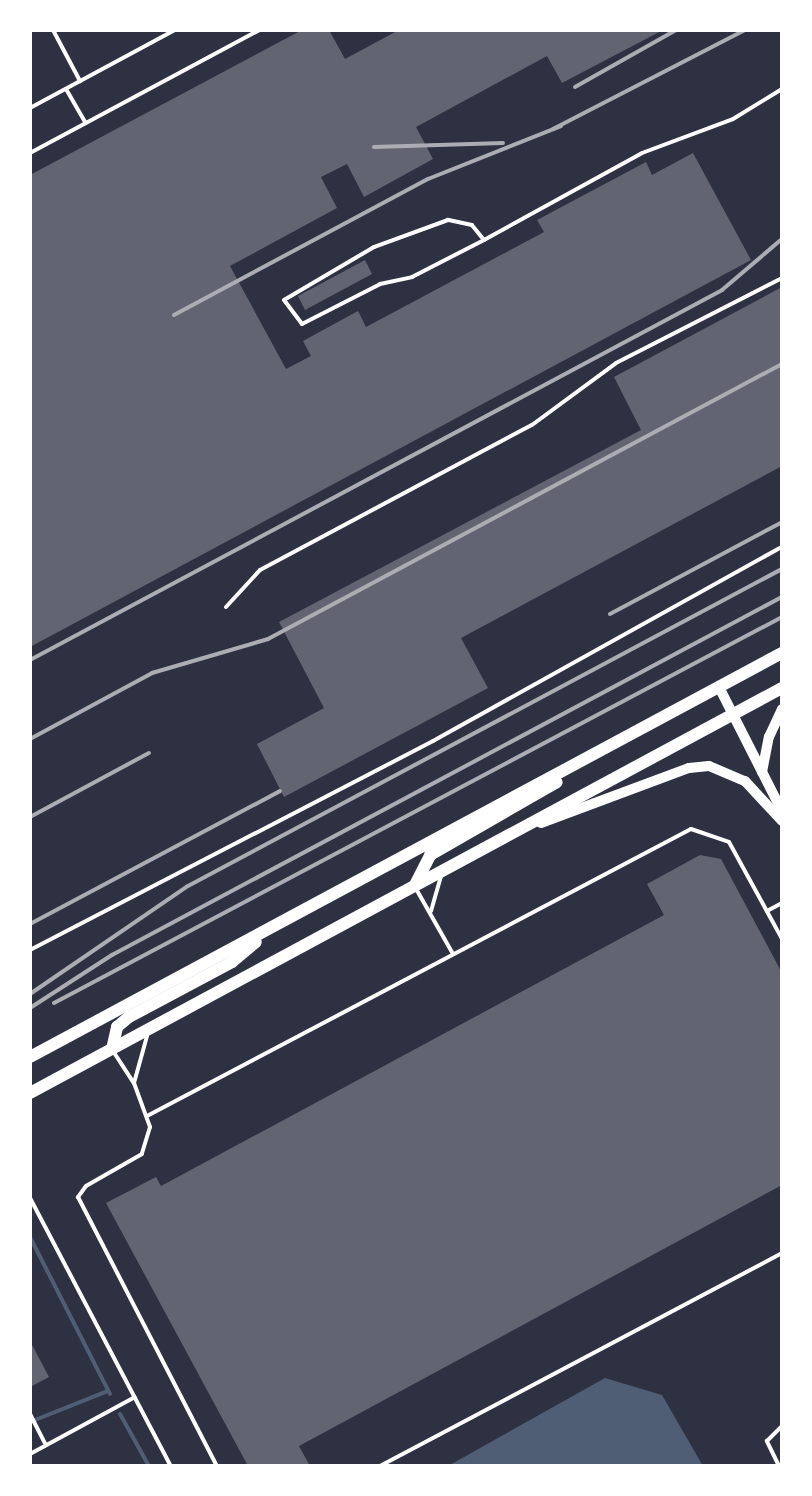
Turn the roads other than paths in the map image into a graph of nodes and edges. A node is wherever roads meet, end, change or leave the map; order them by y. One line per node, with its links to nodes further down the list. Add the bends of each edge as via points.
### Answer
1 (53, 30): 4 (lane)
2 (175, 30): 4 (lane)
3 (259, 30): 8 (lane)
4 (80, 81): 5 (lane)
5 (66, 89): 7 (lane); 8 (lane)
6 (782, 89): 10 (lane, via 733,119 642,153)
7 (30, 108)
8 (86, 123): 9 (lane)
9 (30, 153)
10 (484, 240): 10 (lane, via 302,324 284,300 374,247 448,220 472,225)
11 (782, 278): 13 (lane, via 616,363 532,425 260,570)
12 (782, 547): 31 (lane, via 433,741)
13 (226, 607)
14 (782, 653): 15 (main road)
15 (719, 687): 18 (street); 19 (main road)
16 (782, 688): 18 (main road)
17 (782, 709): 20 (street)
18 (733, 714): 20 (street); 23 (main road)
19 (590, 757): 25 (main road, via 533,800 430,855); 29 (main road)
20 (762, 772): 21 (street)
21 (780, 804)
22 (782, 821): 23 (street, via 745,781 709,766 689,768)
23 (509, 835): 24 (main road)
24 (442, 870): 25 (main road); 27 (lane)
25 (415, 885): 27 (lane); 33 (main road)
26 (782, 903): 28 (lane)
27 (431, 911): 32 (lane)
28 (767, 911): 30 (lane); 32 (lane, via 729,842 691,829)
29 (281, 923): 34 (main road, via 232,962 129,1017 117,1027); 35 (main road)
30 (782, 939)
31 (30, 950)
32 (453, 954): 38 (lane)
33 (153, 1027): 34 (main road); 36 (lane, via 140,1046)
34 (112, 1049): 36 (lane); 37 (main road)
35 (30, 1057)
36 (134, 1083): 38 (lane)
37 (30, 1093)
38 (147, 1116): 47 (lane, via 150,1127 142,1154 86,1186 78,1197)
39 (30, 1198): 41 (lane)
40 (782, 1253): 48 (lane)
41 (135, 1397): 44 (lane); 46 (lane)
42 (30, 1415): 44 (lane)
43 (782, 1426): 49 (lane, via 767,1441)
44 (46, 1445): 45 (lane)
45 (30, 1454)
46 (171, 1466)
47 (217, 1466)
48 (380, 1466)
49 (779, 1466)

